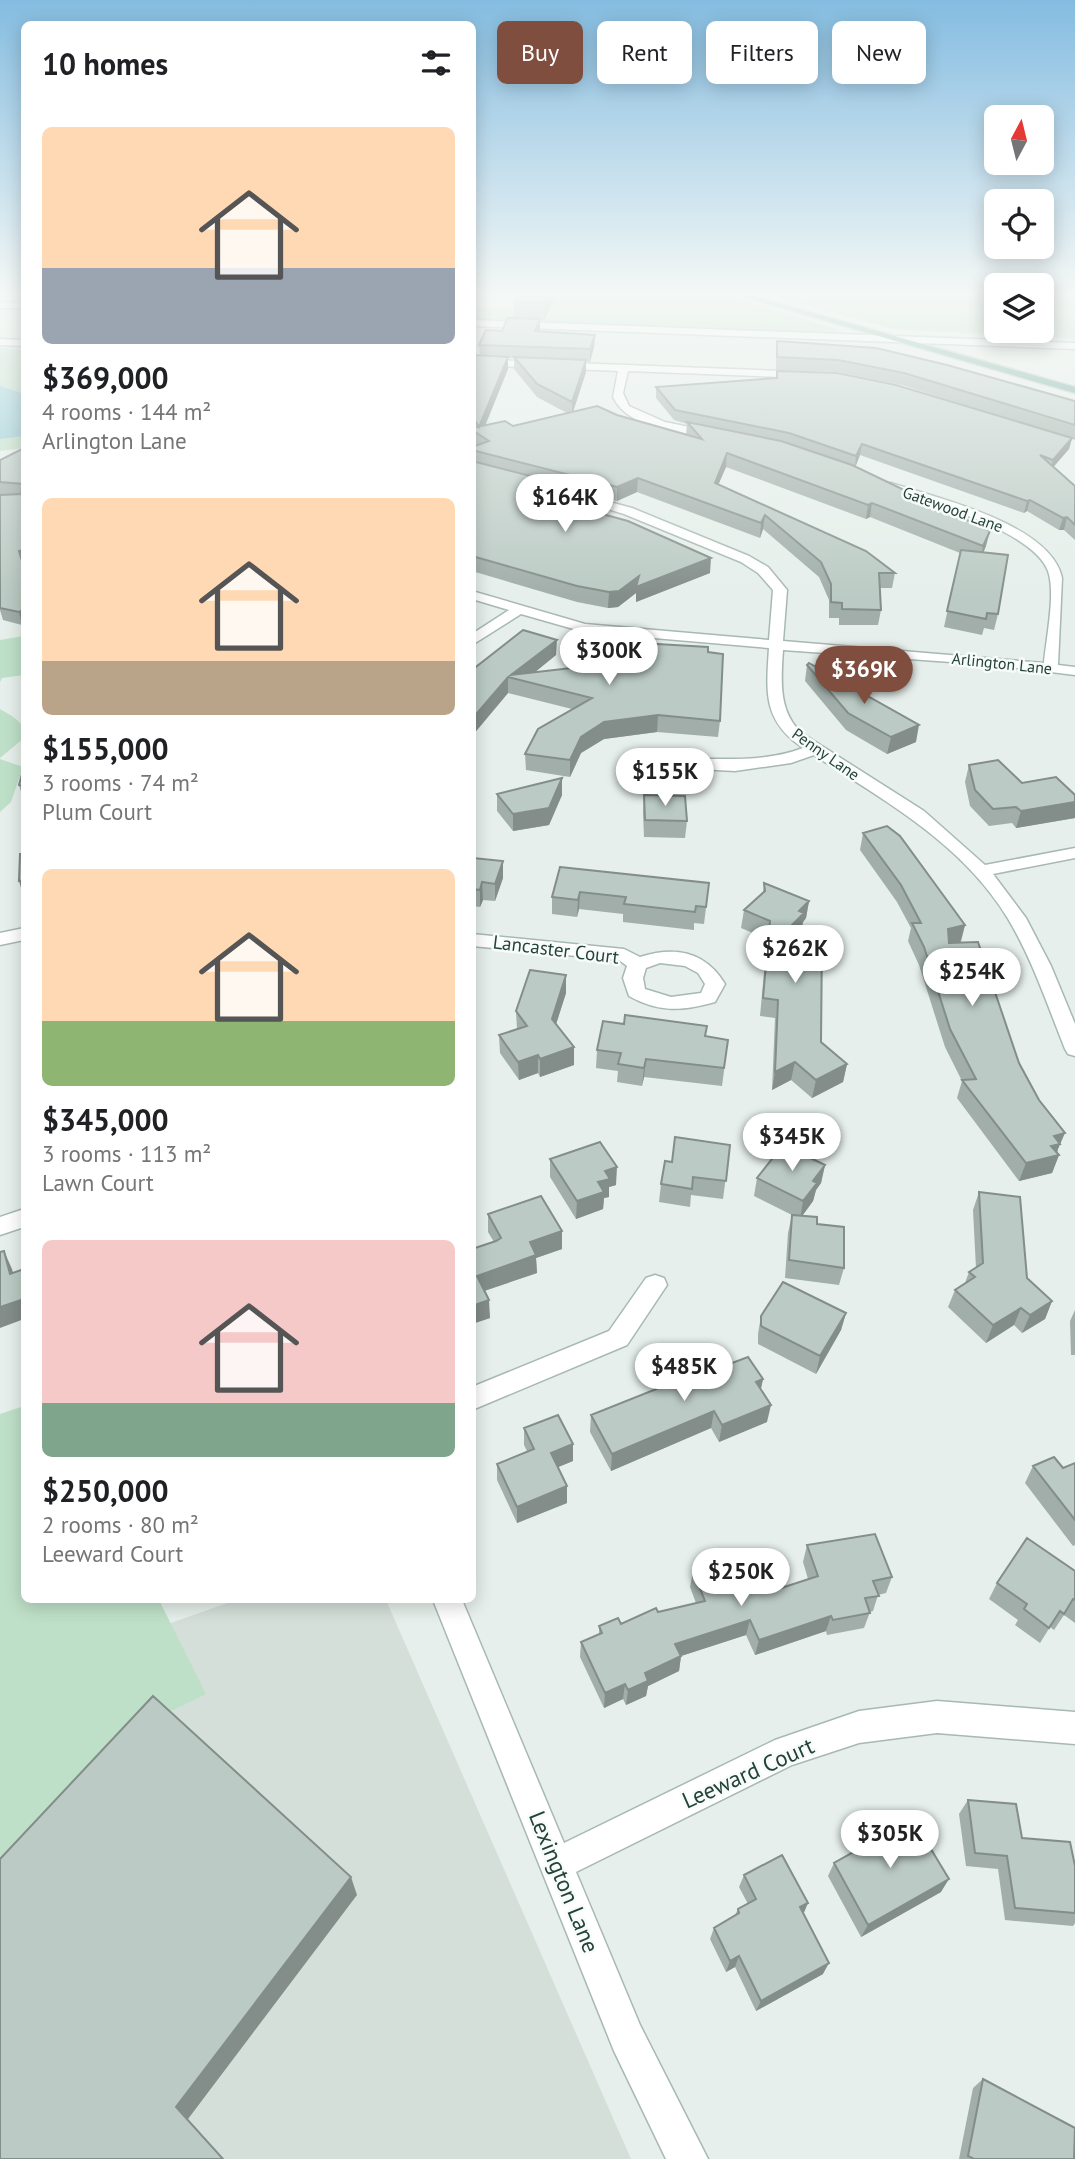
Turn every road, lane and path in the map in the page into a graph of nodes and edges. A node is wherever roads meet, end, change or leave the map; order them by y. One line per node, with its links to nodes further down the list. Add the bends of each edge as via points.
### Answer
1 (617, 397): 2 (street, via 636,415)
2 (728, 437)
3 (870, 480): 9 (street, Gatewood Lane, via 995,523 1047,557 1055,574)
4 (567, 494): 8 (street, Penny Lane, via 628,511 763,570 780,590)
5 (476, 596): 6 (street, Arlington Lane)
6 (519, 609): 7 (street); 8 (street, Arlington Lane, via 596,629)
7 (476, 638)
8 (778, 645): 9 (street, Arlington Lane); 11 (street, Penny Lane, via 776,708 782,722)
9 (1051, 668): 10 (street, Arlington Lane)
10 (1075, 671)
11 (816, 749): 12 (street, via 791,758 735,766 697,764); 14 (street, Penny Lane, via 918,816)
12 (638, 772)
13 (1075, 853): 14 (street)
14 (980, 871): 19 (street, Penny Lane, via 1017,918)
15 (21, 935): 16 (street)
16 (0, 939)
17 (476, 940): 18 (street, Lancaster Court, via 624,955)
18 (637, 964)
19 (1075, 1049)
20 (21, 1219): 21 (street)
21 (0, 1226)
22 (655, 1285): 23 (street, via 618,1339)
23 (476, 1397)
24 (449, 1603): 26 (street, Lexington Lane)
25 (1075, 1728): 26 (street, Leeward Court, via 937,1717 859,1727 786,1751)
26 (556, 1864): 27 (street, Lexington Lane, via 627,2038)
27 (689, 2159)

